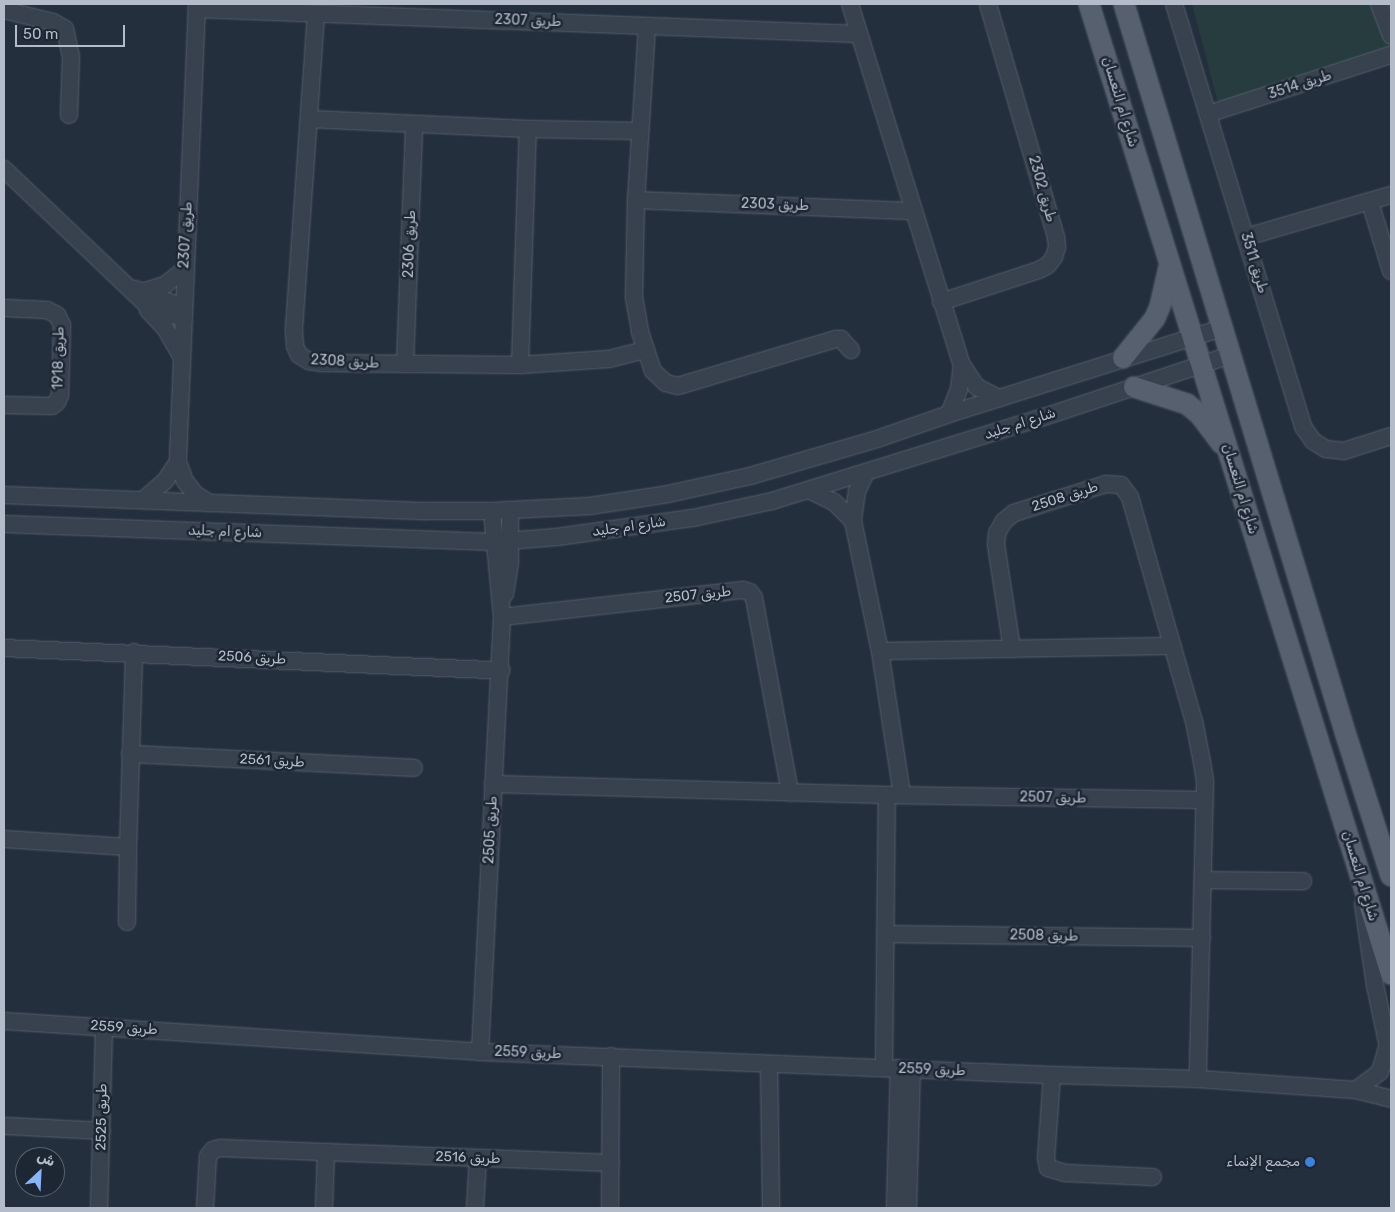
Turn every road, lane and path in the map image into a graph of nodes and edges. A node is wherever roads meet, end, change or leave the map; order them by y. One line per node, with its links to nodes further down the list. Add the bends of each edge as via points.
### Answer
1 (850, 4): 11 (street)
2 (988, 4): 30 (street, طريق 2302, via 1057,248 1048,265 1039,270)
3 (1090, 4): 26 (main road, شارع ام النعسان)
4 (1124, 4): 33 (main road)
5 (1174, 4): 14 (street, طريق 3511)
6 (1379, 4): 12 (street)
7 (197, 6): 9 (street, طريق 2307); 27 (street, طريق 2307)
8 (4, 10): 15 (street, via 52,22 65,29 71,57)
9 (316, 14): 10 (street, طريق 2307); 16 (street, طريق 2308)
10 (648, 26): 11 (street, طريق 2307); 19 (street)
11 (859, 34): 24 (street)
12 (1391, 36)
13 (1391, 55): 14 (street, طريق 3514)
14 (1208, 114): 25 (street, طريق 3511)
15 (70, 115)
16 (309, 119): 17 (street); 40 (street, طريق 2308, via 294,331 296,351 304,359 322,363)
17 (414, 125): 18 (street); 40 (street, طريق 2306)
18 (528, 129): 19 (street); 42 (street)
19 (640, 131): 22 (street)
20 (4, 169): 29 (street)
21 (1391, 195): 23 (street)
22 (636, 200): 24 (street, طريق 2303); 35 (street, via 634,297)
23 (1370, 202): 25 (street); 28 (street)
24 (914, 210): 30 (street)
25 (1246, 237): 48 (street, طريق 3511, via 1304,428 1313,441 1326,449 1344,450)
26 (1170, 263): 34 (main road, شارع ام النعسان); 39 (main road, via 1155,318)
27 (185, 269): 29 (street, via 165,285); 32 (street, طريق 2307)
28 (1391, 271)
29 (137, 292): 32 (street, via 159,312); 38 (street, via 165,328)
30 (941, 302): 43 (street)
31 (4, 308): 46 (street, طريق 1918, via 47,310 56,315 62,325 57,402 52,406)
32 (183, 312): 38 (street, طريق 2307)
33 (1222, 328): 34 (street, شارع ام جليد); 37 (main road)
34 (1192, 338): 39 (street, شارع ام جليد); 41 (main road, شارع ام النعسان)
35 (645, 350): 36 (street, via 657,376 678,386 836,339 841,339); 42 (street, طريق 2308, via 609,359)
36 (851, 350)
37 (1230, 355): 41 (street, شارع ام جليد); 77 (main road)
38 (181, 356): 50 (street, طريق 2307)
39 (1123, 358): 45 (street, شارع ام جليد)
40 (405, 364): 42 (street, طريق 2308)
41 (1202, 364): 44 (street, شارع ام جليد); 49 (main road, شارع ام النعسان)
42 (520, 366)
43 (962, 366): 45 (street, via 977,386); 47 (street, via 959,389)
44 (1134, 387): 49 (main road, via 1187,404 1200,415); 51 (street, شارع ام جليد)
45 (999, 398): 47 (street, شارع ام جليد)
46 (4, 405)
47 (949, 414): 56 (street, شارع ام جليد, via 750,476 668,494 590,506)
48 (1391, 436)
49 (1228, 451): 80 (main road, شارع ام النعسان)
50 (178, 462): 54 (street, via 166,481); 55 (street, طريق 2307, via 185,481 195,494)
51 (866, 472): 52 (street, شارع ام جليد); 58 (street, via 857,491)
52 (809, 490): 58 (street, via 834,502); 61 (street, شارع ام جليد, via 693,518)
53 (4, 495): 54 (street, شارع ام جليد)
54 (143, 500): 55 (street, شارع ام جليد)
55 (209, 503): 57 (street, شارع ام جليد)
56 (510, 510): 57 (street, شارع ام جليد); 61 (street, طريق 2505)
57 (492, 511): 60 (street, طريق 2505)
58 (853, 522): 66 (street)
59 (4, 524): 60 (street, شارع ام جليد)
60 (494, 542): 61 (street, شارع ام جليد); 62 (street, طريق 2505)
61 (511, 542): 62 (street, طريق 2505)
62 (502, 613): 68 (street, طريق 2505); 72 (street, طريق 2507, via 743,590 750,592 754,598)
63 (1172, 646): 65 (street); 65 (street, طريق 2508, via 1130,497 1121,486 1111,483 1014,513 1000,527 996,546); 74 (street, طريق 2508, via 1194,721 1202,762)
64 (4, 648): 67 (street, طريق 2506)
65 (1012, 649): 66 (street)
66 (880, 651): 73 (street)
67 (134, 652): 68 (street, طريق 2506); 69 (street)
68 (501, 671): 71 (street, طريق 2505)
69 (130, 754): 70 (street, طريق 2561); 76 (street)
70 (414, 768)
71 (493, 784): 72 (street, طريق 2507); 88 (street, طريق 2505)
72 (790, 793): 73 (street, طريق 2507)
73 (895, 795): 74 (street, طريق 2507); 82 (street)
74 (1204, 800): 78 (street, طريق 2508)
75 (4, 839): 76 (street)
76 (128, 847): 81 (street)
77 (1391, 876)
78 (1203, 880): 79 (street); 83 (street, طريق 2508)
79 (1303, 881)
80 (1362, 882): 84 (main road, شارع ام النعسان); 87 (street, via 1370,959)
81 (127, 922)
82 (886, 934): 83 (street, طريق 2508); 93 (street)
83 (1202, 938): 96 (street, طريق 2508)
84 (1391, 974)
85 (4, 1021): 86 (street, طريق 2559)
86 (104, 1027): 88 (street, طريق 2559); 101 (street, طريق 2525)
87 (1387, 1044): 90 (street); 97 (street, via 1380,1072)
88 (480, 1052): 89 (street, طريق 2559)
89 (611, 1056): 91 (street, طريق 2559); 104 (street)
90 (1391, 1061)
91 (769, 1064): 92 (street, طريق 2559); 111 (street)
92 (859, 1066): 93 (street, طريق 2559); 99 (street, via 880,1074)
93 (898, 1068): 94 (street, طريق 2559); 99 (street)
94 (936, 1070): 95 (street, طريق 2559); 99 (street, via 924,1075)
95 (1052, 1075): 96 (street, طريق 2559); 105 (street, via 1048,1168 1066,1173)
96 (1198, 1079): 97 (street, طريق 2559)
97 (1356, 1090): 98 (street, طريق 2559)
98 (1391, 1099)
99 (904, 1100): 112 (street); 113 (street)
100 (4, 1126): 101 (street)
101 (102, 1131): 106 (street, طريق 2525)
102 (326, 1152): 103 (street, طريق 2516); 107 (street, طريق 2516, via 213,1150 207,1162); 108 (street)
103 (478, 1158): 104 (street, طريق 2516); 109 (street)
104 (611, 1163): 110 (street)
105 (1153, 1177)
106 (99, 1208)
107 (205, 1208)
108 (324, 1208)
109 (475, 1208)
110 (610, 1208)
111 (771, 1208)
112 (894, 1208)
113 (908, 1208)

